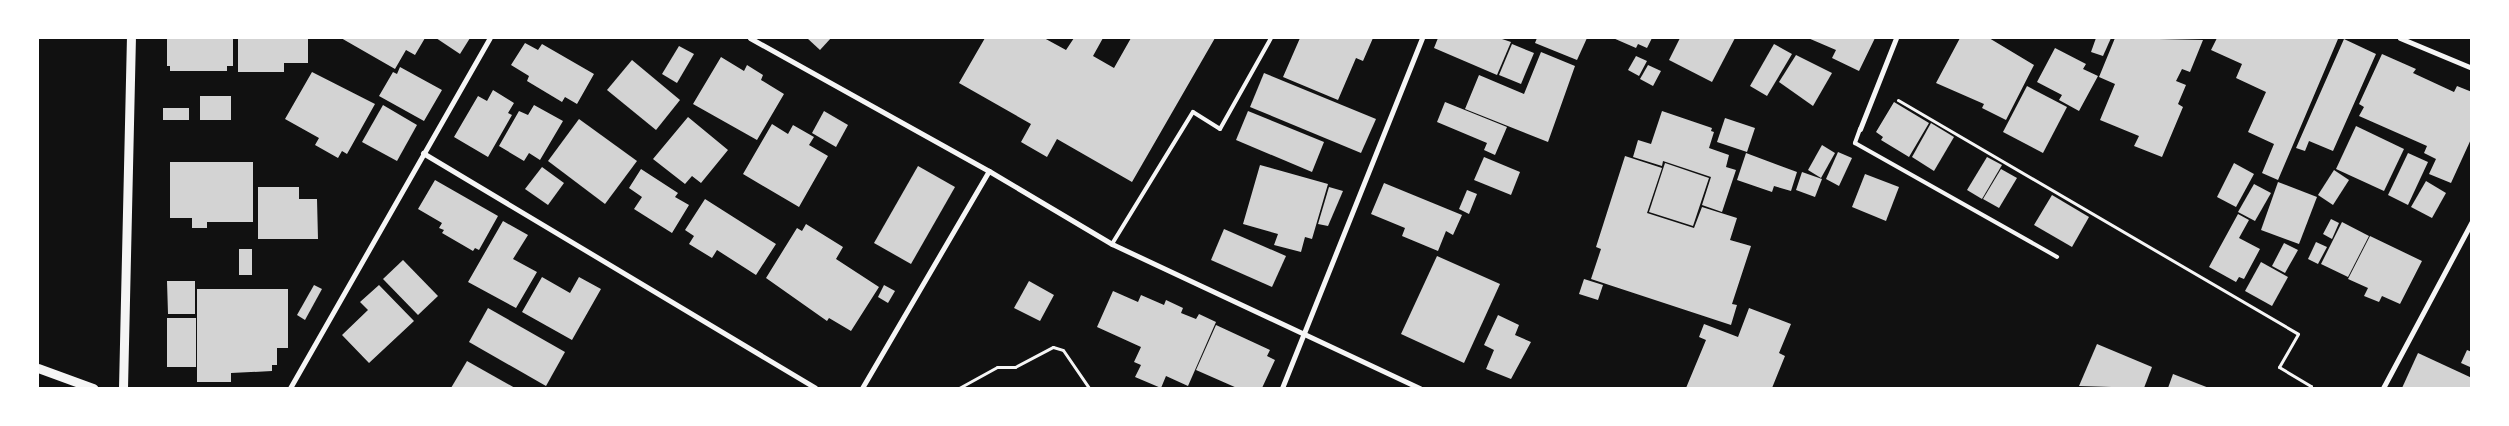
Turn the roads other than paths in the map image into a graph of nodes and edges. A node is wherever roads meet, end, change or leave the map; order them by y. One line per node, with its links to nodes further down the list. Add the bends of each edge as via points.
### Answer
1 (131, 38): 18 (street)
2 (490, 38): 10 (street)
3 (750, 38): 11 (street)
4 (1271, 38): 13 (lane, via 1220,129 1193,112)
5 (1422, 38): 15 (street)
6 (1896, 38): 9 (street)
7 (2400, 38): 8 (street)
8 (2472, 68)
9 (1860, 129): 14 (lane, via 1855,143)
10 (423, 153): 19 (street); 20 (street)
11 (989, 171): 13 (street); 21 (street)
12 (2472, 221): 24 (street)
13 (1112, 244): 15 (street)
14 (2057, 257)
15 (1304, 333): 22 (street); 23 (street)
16 (38, 368): 17 (street)
17 (93, 388)
18 (123, 388)
19 (290, 388)
20 (815, 388)
21 (862, 388)
22 (1282, 388)
23 (1420, 388)
24 (2383, 388)

